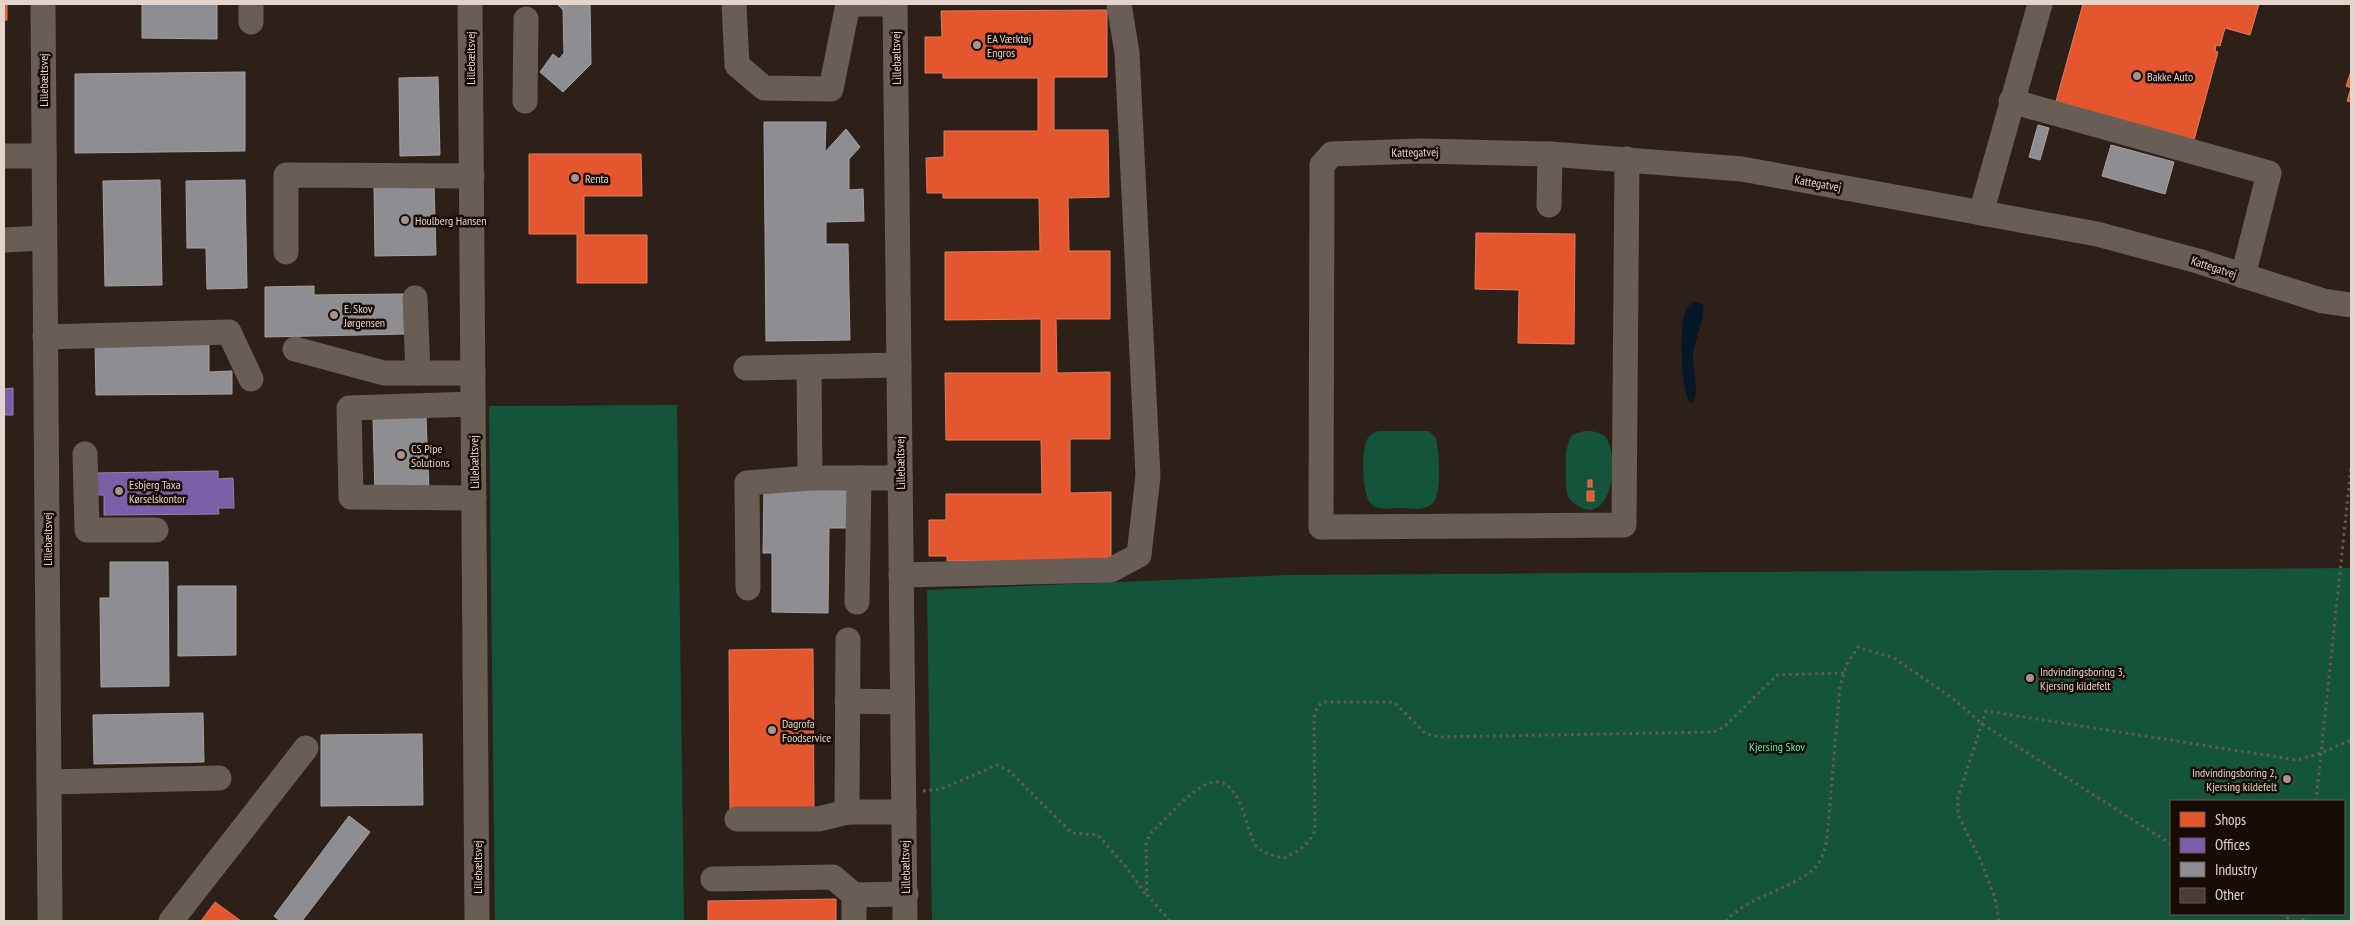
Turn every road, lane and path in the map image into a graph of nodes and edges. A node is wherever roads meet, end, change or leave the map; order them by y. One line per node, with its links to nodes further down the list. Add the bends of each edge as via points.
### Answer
1 (43, 4): 13 (street, Lillebæltsvej)
2 (470, 4): 15 (street, Lillebæltsvej)
3 (734, 4): 4 (street, via 737,65 764,88 831,89)
4 (848, 4): 5 (street)
5 (895, 4): 26 (street, Lillebæltsvej)
6 (1119, 4): 40 (street, via 1127,53 1148,476 1139,555 1111,570)
7 (2040, 4): 10 (street)
8 (526, 19): 9 (street)
9 (525, 101)
10 (2011, 101): 17 (street); 21 (street, via 2270,173)
11 (1550, 154): 14 (street, Kattegatvej); 14 (street, Kattegatvej, via 1421,151 1332,154 1322,165 1321,527 1624,525); 16 (street)
12 (4, 156): 13 (street)
13 (44, 156): 18 (street, Lillebæltsvej)
14 (1627, 159): 17 (street, Kattegatvej, via 1742,170)
15 (472, 176): 20 (street, via 286,175); 30 (street, Lillebæltsvej)
16 (1548, 205)
17 (1981, 213): 21 (street, Kattegatvej, via 2097,234)
18 (43, 238): 19 (street); 24 (street, Lillebæltsvej)
19 (4, 240)
20 (286, 252)
21 (2243, 276): 23 (street, Kattegatvej, via 2323,301)
22 (415, 298): 29 (street)
23 (2351, 305)
24 (45, 337): 31 (street, via 229,332); 52 (street, Lillebæltsvej)
25 (295, 349): 29 (street, via 384,373)
26 (899, 365): 27 (street); 37 (street, Lillebæltsvej)
27 (809, 367): 28 (street); 35 (street)
28 (746, 368)
29 (418, 373): 30 (street)
30 (473, 373): 32 (street, Lillebæltsvej)
31 (251, 379)
32 (473, 404): 38 (street, Lillebæltsvej); 38 (street, via 349,408 351,497)
33 (85, 454): 39 (street, via 87,530)
34 (2351, 467): 50 (path)
35 (810, 478): 36 (street); 41 (street, via 747,483)
36 (858, 478): 37 (street); 42 (street)
37 (900, 478): 40 (street, Lillebæltsvej)
38 (474, 498): 64 (street, Lillebæltsvej)
39 (156, 530)
40 (901, 575): 46 (street, Lillebæltsvej)
41 (748, 588)
42 (857, 602)
43 (848, 640): 45 (street)
44 (1844, 673): 47 (path, via 1858,647 1894,658 1955,700); 61 (path, via 1777,675 1725,726 1714,732 1440,737 1426,734 1392,702 1322,702 1314,717 1313,836 1295,853 1284,858 1266,854 1256,845 1235,794 1222,783 1212,782 1201,787 1151,834 1146,843); 68 (path, via 1823,855 1804,876 1758,897 1736,910)
45 (848, 701): 46 (street); 55 (street)
46 (902, 702): 54 (street, Lillebæltsvej)
47 (1982, 724): 50 (path, via 1986,711 2297,760); 57 (path); 69 (path, via 1958,797 1958,815 1980,859 1995,898)
48 (2351, 740): 50 (path)
49 (306, 748): 63 (street)
50 (2321, 753): 53 (path)
51 (219, 778): 52 (street)
52 (48, 782): 62 (street, Lillebæltsvej)
53 (2316, 800)
54 (904, 803): 55 (street); 59 (street, Lillebæltsvej); 61 (path, via 997,765 1008,770 1072,833 1098,836)
55 (847, 812): 56 (street, via 819,819)
56 (737, 820)
57 (2170, 843)
58 (713, 879): 60 (street, via 833,876)
59 (906, 894): 60 (street); 66 (street, Lillebæltsvej)
60 (854, 895): 65 (street)
61 (1147, 895): 67 (path)
62 (50, 921)
63 (171, 921)
64 (477, 921)
65 (854, 921)
66 (906, 921)
67 (1170, 921)
68 (1726, 921)
69 (1999, 921)

